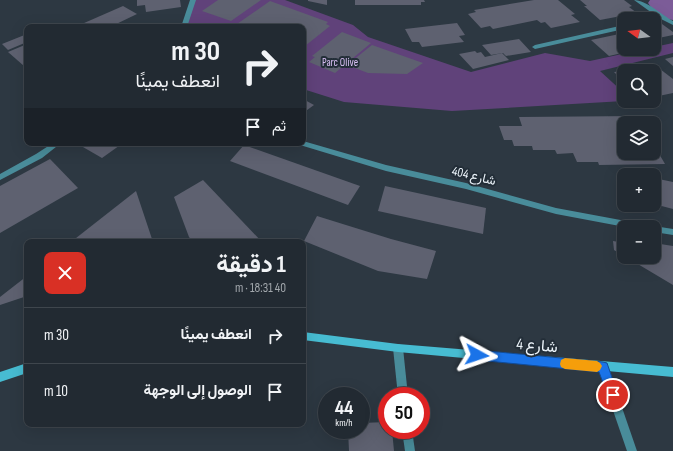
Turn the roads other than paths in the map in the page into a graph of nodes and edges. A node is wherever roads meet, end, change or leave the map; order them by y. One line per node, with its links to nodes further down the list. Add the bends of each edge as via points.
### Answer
1 (193, 0): 6 (street)
2 (637, 0): 3 (street)
3 (654, 12)
4 (661, 17): 5 (street)
5 (673, 23)
6 (185, 24)
7 (617, 29): 8 (street)
8 (535, 47)
9 (306, 144): 12 (street, شارع 404, via 386,168 466,186 556,211)
10 (54, 146): 11 (street)
11 (0, 177)
12 (617, 222)
13 (661, 230): 14 (street)
14 (673, 232)
15 (306, 336): 16 (main road, شارع 4)
16 (398, 348): 17 (main road, شارع 4); 21 (street)
17 (603, 367): 19 (main road, شارع 4); 24 (street)
18 (24, 369): 20 (main road)
19 (673, 372)
20 (0, 377)
21 (402, 387)
22 (408, 439): 23 (street)
23 (410, 451)
24 (632, 451)

